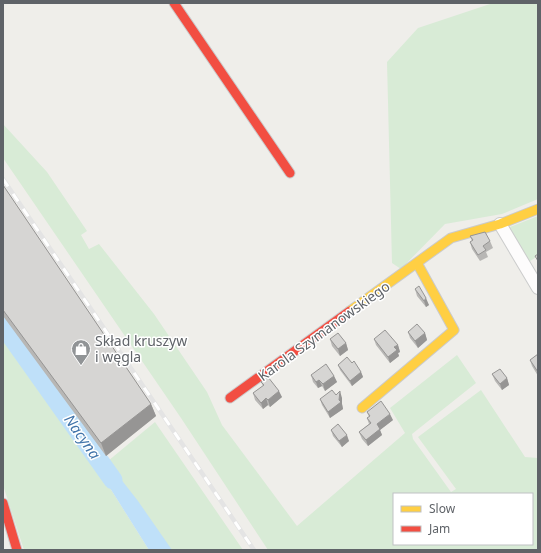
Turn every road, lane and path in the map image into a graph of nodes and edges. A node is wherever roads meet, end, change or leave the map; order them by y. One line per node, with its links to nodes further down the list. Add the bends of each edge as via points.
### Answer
1 (174, 3): 2 (street)
2 (290, 173)
3 (538, 209): 4 (street, Karola Szymanowskiego)
4 (500, 224): 5 (street, Karola Szymanowskiego, via 451,238); 6 (street)
5 (417, 264): 7 (street, Karola Szymanowskiego); 8 (street, via 454,330)
6 (538, 288)
7 (230, 398)
8 (362, 408)
9 (3, 503): 10 (street)
10 (17, 550)

